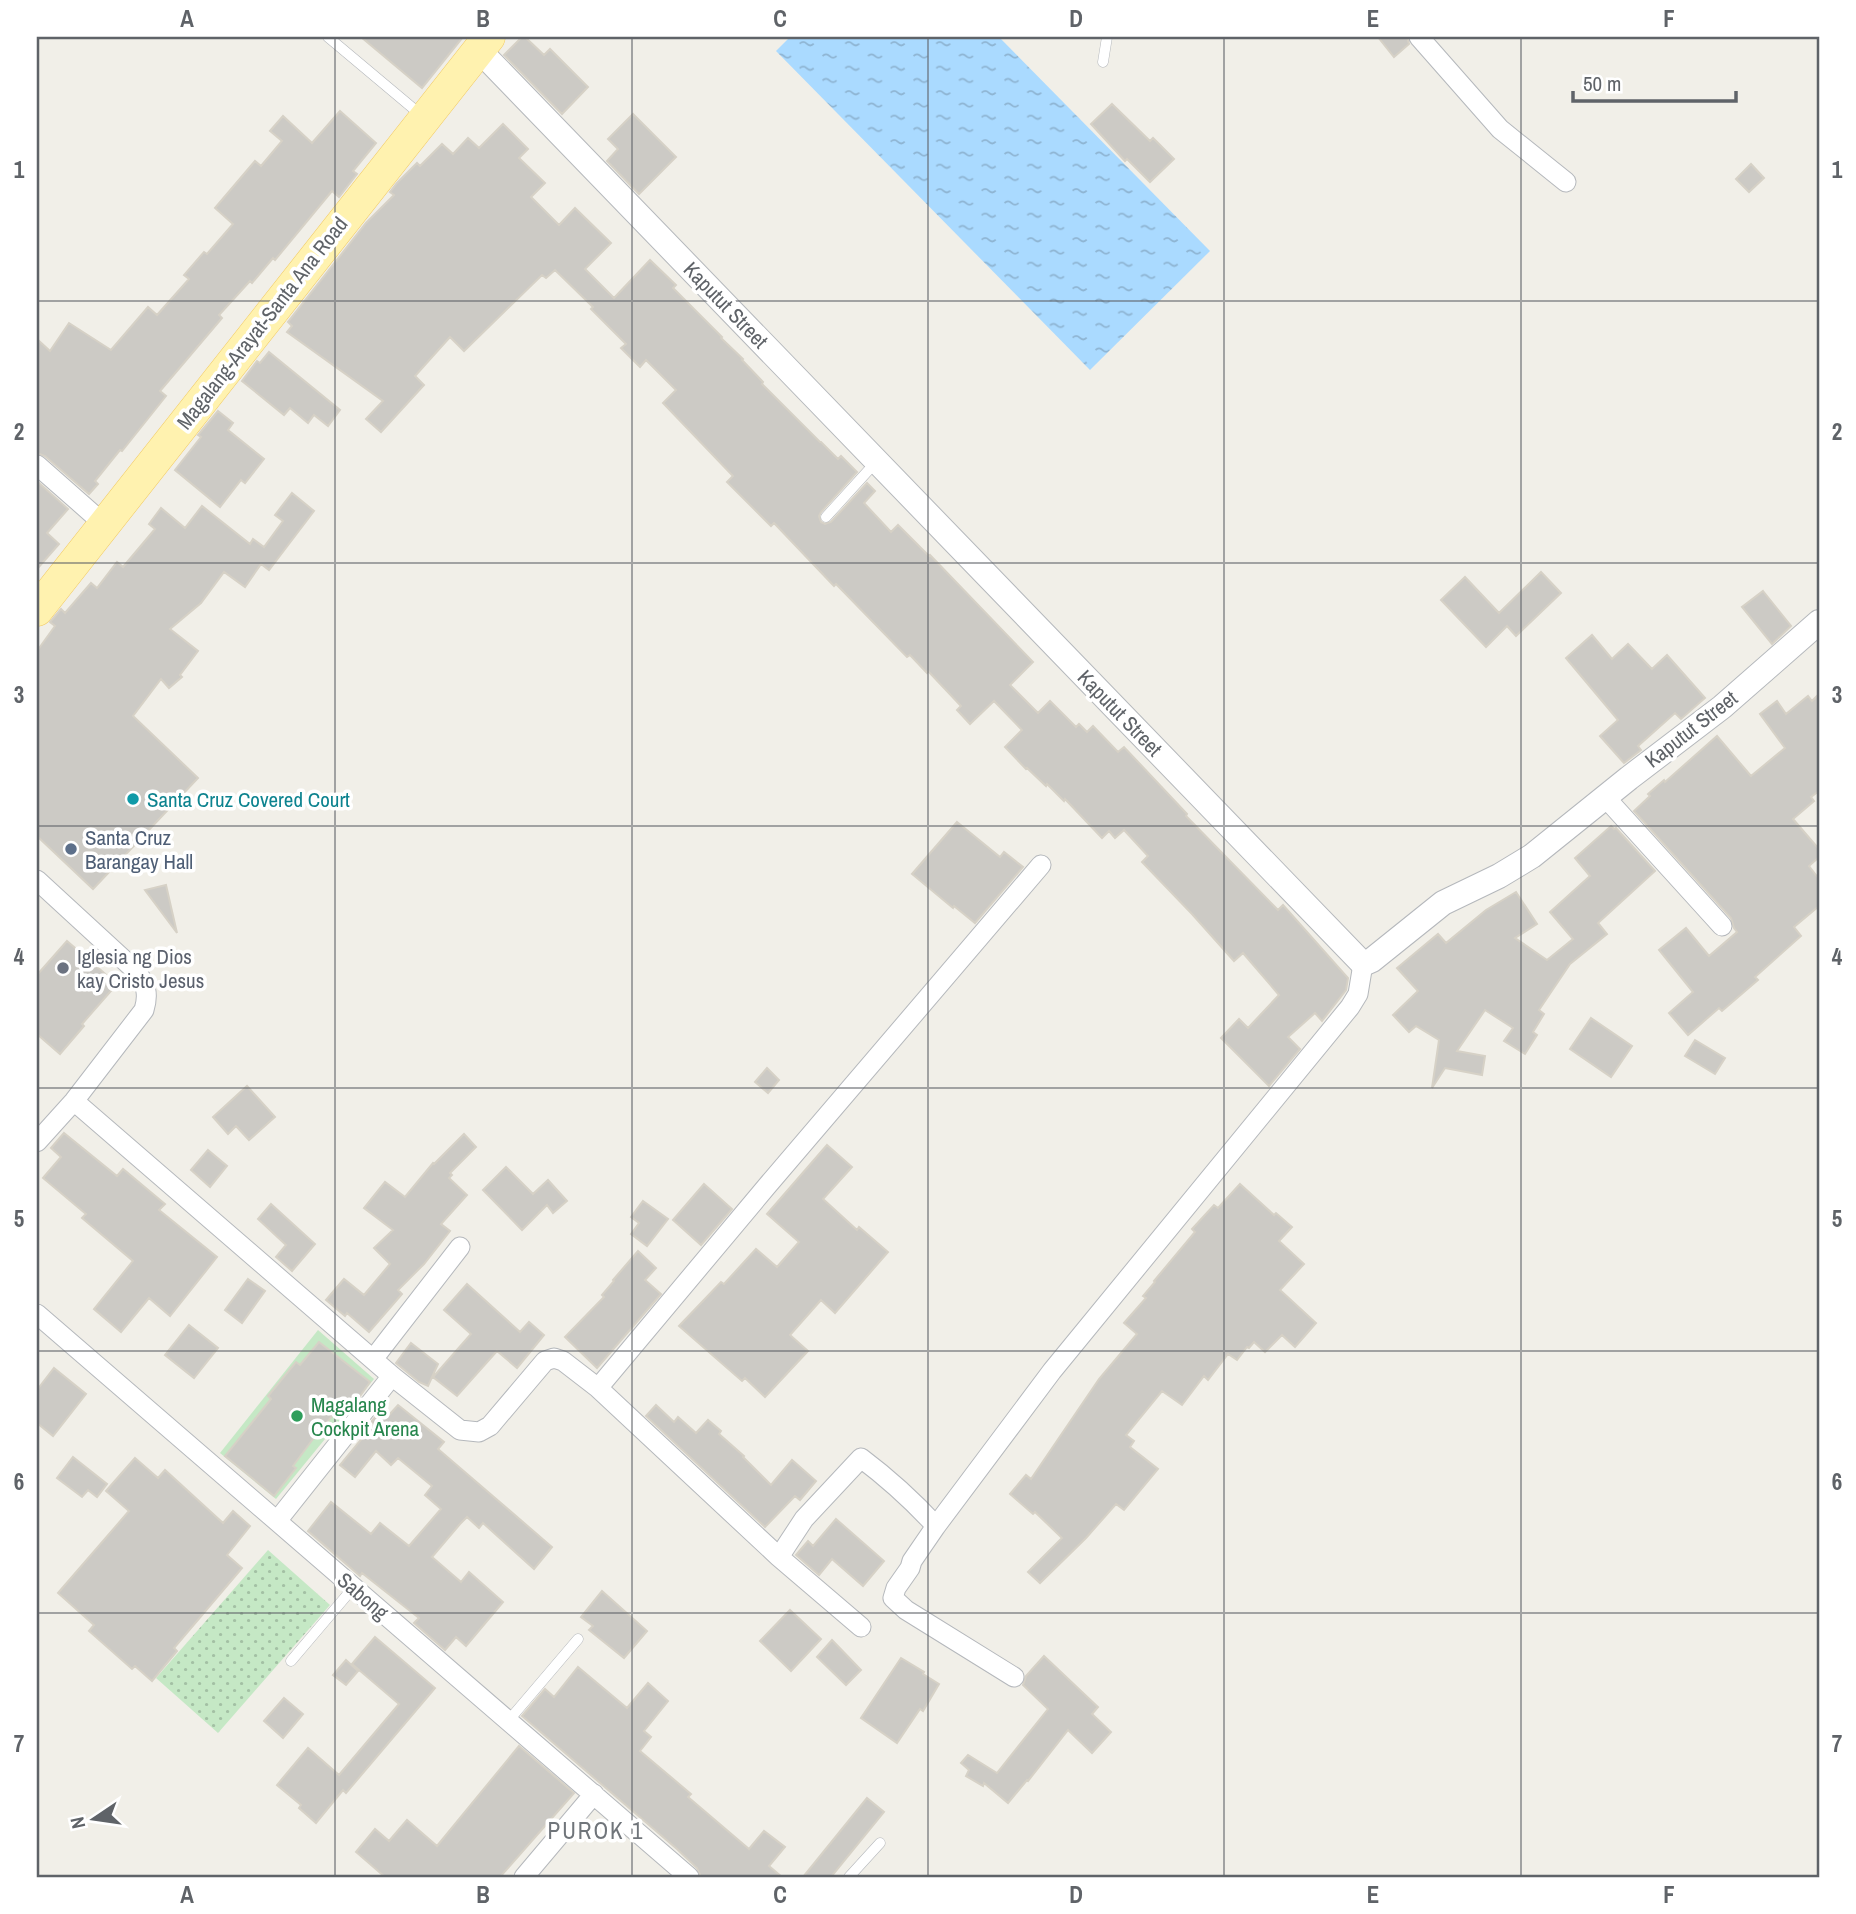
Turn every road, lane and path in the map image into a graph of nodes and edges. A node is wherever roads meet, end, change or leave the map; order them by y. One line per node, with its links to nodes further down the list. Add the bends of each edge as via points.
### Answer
1 (328, 37): 6 (lane)
2 (1107, 37): 5 (lane)
3 (1419, 37): 7 (street, via 1500,129)
4 (483, 43): 6 (main road, Magalang-Arayat-Santa Ana Road); 8 (street, Kaputut Street)
5 (1103, 62)
6 (424, 118): 11 (main road, Magalang-Arayat-Santa Ana Road)
7 (1566, 182)
8 (877, 462): 10 (lane); 18 (street, Kaputut Street)
9 (37, 465): 11 (street)
10 (826, 517)
11 (104, 524): 12 (main road, Magalang-Arayat-Santa Ana Road)
12 (37, 610)
13 (1818, 625): 14 (street, Kaputut Street)
14 (1605, 797): 17 (street); 18 (street, Kaputut Street, via 1532,856 1443,903)
15 (1041, 865): 25 (street)
16 (37, 880): 19 (street, via 145,984 144,1010)
17 (1722, 926)
18 (1363, 964): 27 (street, via 1358,994 1350,1007 1052,1371)
19 (74, 1101): 20 (street); 23 (street)
20 (37, 1142)
21 (460, 1247): 23 (street)
22 (37, 1314): 26 (street, Sabong)
23 (374, 1358): 24 (street)
24 (392, 1376): 25 (street, via 470,1433 490,1426 545,1361 563,1361); 26 (street)
25 (598, 1388): 28 (street)
26 (277, 1521): 29 (street, Sabong)
27 (936, 1526): 28 (street, via 861,1458 804,1519); 33 (street, via 893,1598)
28 (779, 1557): 30 (street)
29 (353, 1588): 32 (lane); 34 (street, Sabong)
30 (861, 1627)
31 (579, 1639): 34 (lane)
32 (291, 1661)
33 (1014, 1677)
34 (509, 1720): 35 (street, Sabong)
35 (594, 1794): 37 (street); 38 (street, Sabong)
36 (880, 1843): 39 (lane)
37 (524, 1877)
38 (689, 1877)
39 (849, 1877)

